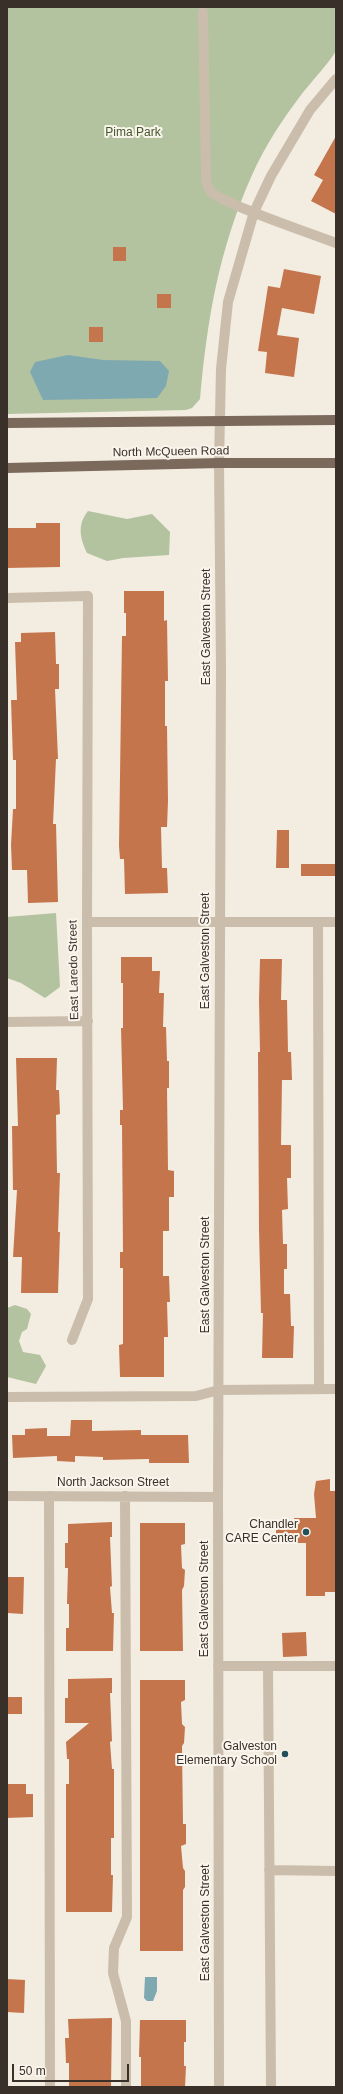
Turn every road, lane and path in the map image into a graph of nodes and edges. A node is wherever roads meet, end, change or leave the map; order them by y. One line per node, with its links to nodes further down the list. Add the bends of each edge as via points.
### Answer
1 (204, 12): 3 (street, via 206,179 209,190 216,196)
2 (336, 79): 3 (street, East Galveston Street, via 310,110 270,176)
3 (254, 212): 4 (street); 5 (street, East Galveston Street, via 228,302 221,369)
4 (336, 243)
5 (220, 420): 6 (main road); 7 (main road); 8 (street, East Galveston Street)
6 (336, 420)
7 (7, 423)
8 (219, 463): 9 (main road, North McQueen Road); 10 (main road, North McQueen Road); 15 (street, East Galveston Street)
9 (336, 463)
10 (7, 468)
11 (7, 598): 12 (street, East Laredo Street, via 88,596)
12 (86, 922): 15 (street); 16 (street, East Laredo Street)
13 (318, 922): 14 (street); 15 (street); 19 (street)
14 (336, 922)
15 (220, 923): 21 (street, East Galveston Street)
16 (88, 1021): 17 (street); 18 (street, East Laredo Street, via 88,1299)
17 (7, 1022)
18 (72, 1340)
19 (319, 1389): 20 (street); 21 (street)
20 (336, 1389)
21 (219, 1390): 22 (street, via 196,1396); 26 (street, East Galveston Street)
22 (7, 1397)
23 (7, 1496): 24 (street, North Jackson Street)
24 (49, 1496): 25 (street, North Jackson Street); 32 (street)
25 (125, 1496): 26 (street, North Jackson Street); 33 (street, via 127,1917 114,1948 113,1973 126,2021)
26 (218, 1497): 27 (street, East Galveston Street)
27 (218, 1666): 28 (street); 34 (street, East Galveston Street)
28 (268, 1666): 29 (street); 30 (street)
29 (336, 1666)
30 (270, 1870): 31 (street); 35 (street)
31 (336, 1871)
32 (50, 2087)
33 (126, 2087)
34 (219, 2087)
35 (271, 2087)

